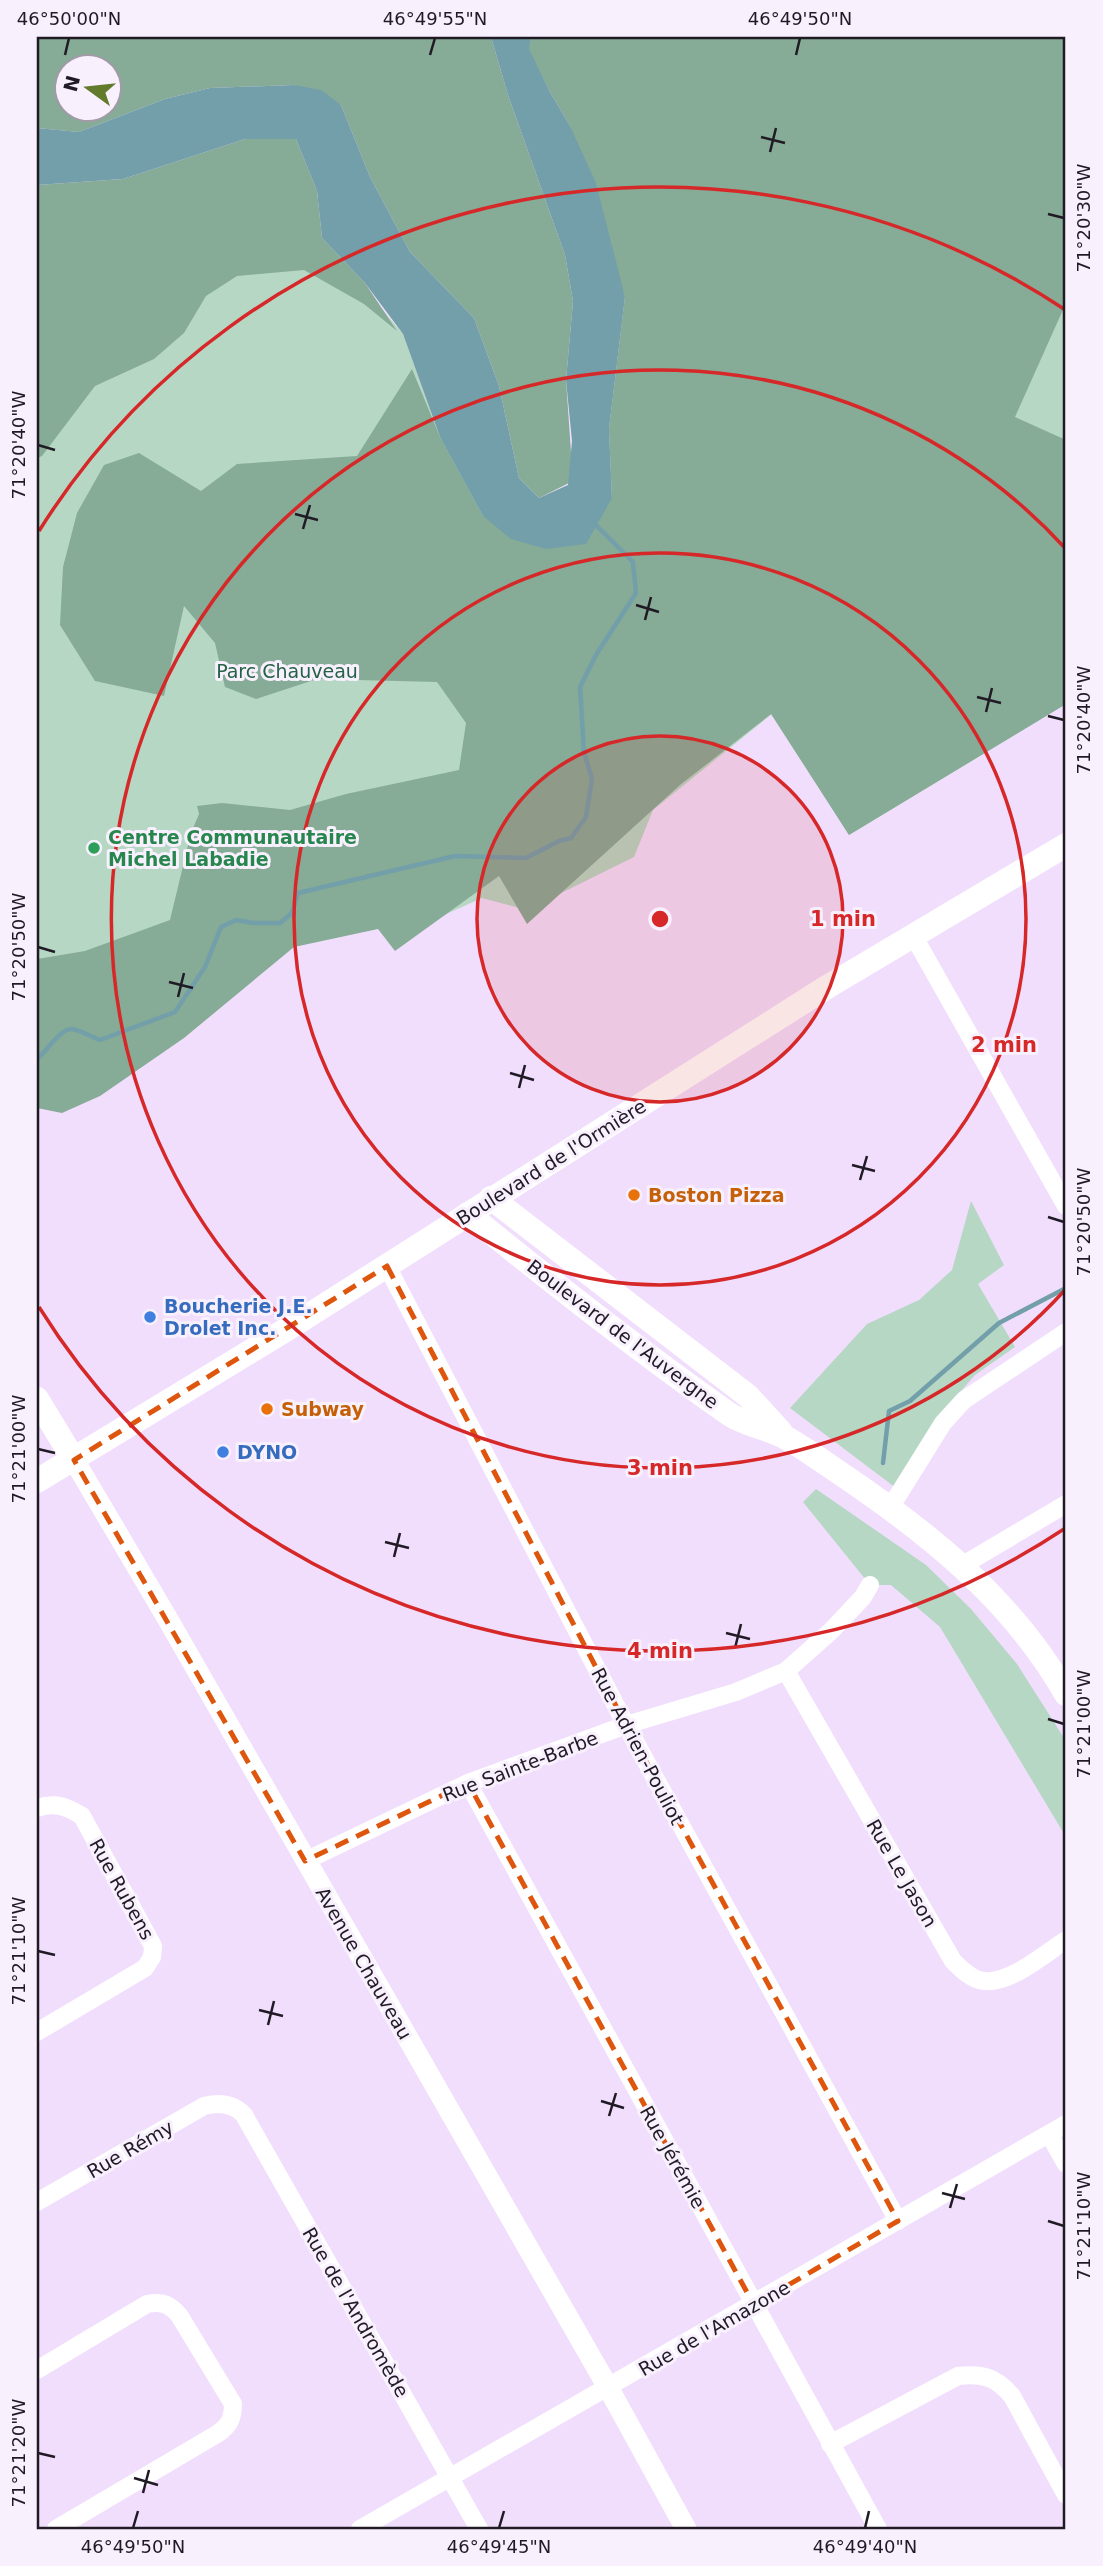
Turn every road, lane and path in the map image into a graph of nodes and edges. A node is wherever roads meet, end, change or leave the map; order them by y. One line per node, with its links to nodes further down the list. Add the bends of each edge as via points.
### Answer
1 (1066, 845): 2 (main road, Boulevard de l'Ormière)
2 (913, 935): 3 (main road, Boulevard de l'Ormière); 4 (street)
3 (491, 1198): 5 (main road, Boulevard de l'Ormière); 9 (main road, Boulevard de l'Auvergne, via 748,1396)
4 (1066, 1206)
5 (468, 1214): 6 (main road, Boulevard de l'Ormière); 9 (main road, Boulevard de l'Auvergne, via 733,1416)
6 (387, 1266): 10 (main road, Boulevard de l'Ormière); 18 (street, Rue Adrien-Pouliot)
7 (1066, 1332): 13 (street, via 964,1399 943,1423)
8 (37, 1399): 10 (main road, Avenue Chauveau)
9 (786, 1438): 13 (main road, Boulevard de l'Auvergne)
10 (74, 1460): 11 (main road, Boulevard de l'Ormière); 21 (street, Avenue Chauveau)
11 (37, 1481)
12 (1066, 1504): 14 (street)
13 (890, 1508): 14 (main road, Boulevard de l'Auvergne)
14 (962, 1565): 17 (main road, Boulevard de l'Auvergne, via 1031,1642)
15 (870, 1585): 16 (street, Rue Sainte-Barbe, via 831,1631)
16 (786, 1671): 18 (street, Rue Sainte-Barbe, via 736,1692); 22 (street, Rue Le Jason, via 953,1961 976,1980 990,1982 1008,1978)
17 (1066, 1694)
18 (626, 1725): 19 (street, Rue Sainte-Barbe); 29 (street, Rue Adrien-Pouliot)
19 (468, 1783): 21 (street, Rue Sainte-Barbe); 30 (street, Rue Jérémie)
20 (37, 1808): 23 (street, Rue Rubens, via 63,1805 82,1816 153,1946 145,1968)
21 (305, 1861): 32 (street, Avenue Chauveau)
22 (1066, 1940)
23 (37, 2032)
24 (225, 2104): 28 (street, Rue Rémy, via 204,2106); 34 (street, Rue de l'Andromède, via 244,2115)
25 (1066, 2124): 26 (street, Rue de l'Amazone)
26 (1049, 2134): 27 (street); 29 (street, Rue de l'Amazone)
27 (1066, 2164)
28 (37, 2202)
29 (898, 2221): 30 (street, Rue de l'Amazone)
30 (754, 2305): 32 (street, Rue de l'Amazone); 33 (street, Rue Jérémie)
31 (37, 2370): 36 (street, via 147,2304 166,2304 179,2315 233,2404 228,2427)
32 (609, 2389): 34 (street, Rue de l'Amazone); 39 (street, Avenue Chauveau)
33 (830, 2444): 35 (street, via 958,2376 989,2376 1012,2396); 40 (street, Rue Jérémie)
34 (449, 2477): 37 (street, Rue de l'Amazone); 38 (street, Rue de l'Andromède)
35 (1066, 2495)
36 (56, 2529)
37 (360, 2529)
38 (479, 2529)
39 (686, 2529)
40 (878, 2529)

